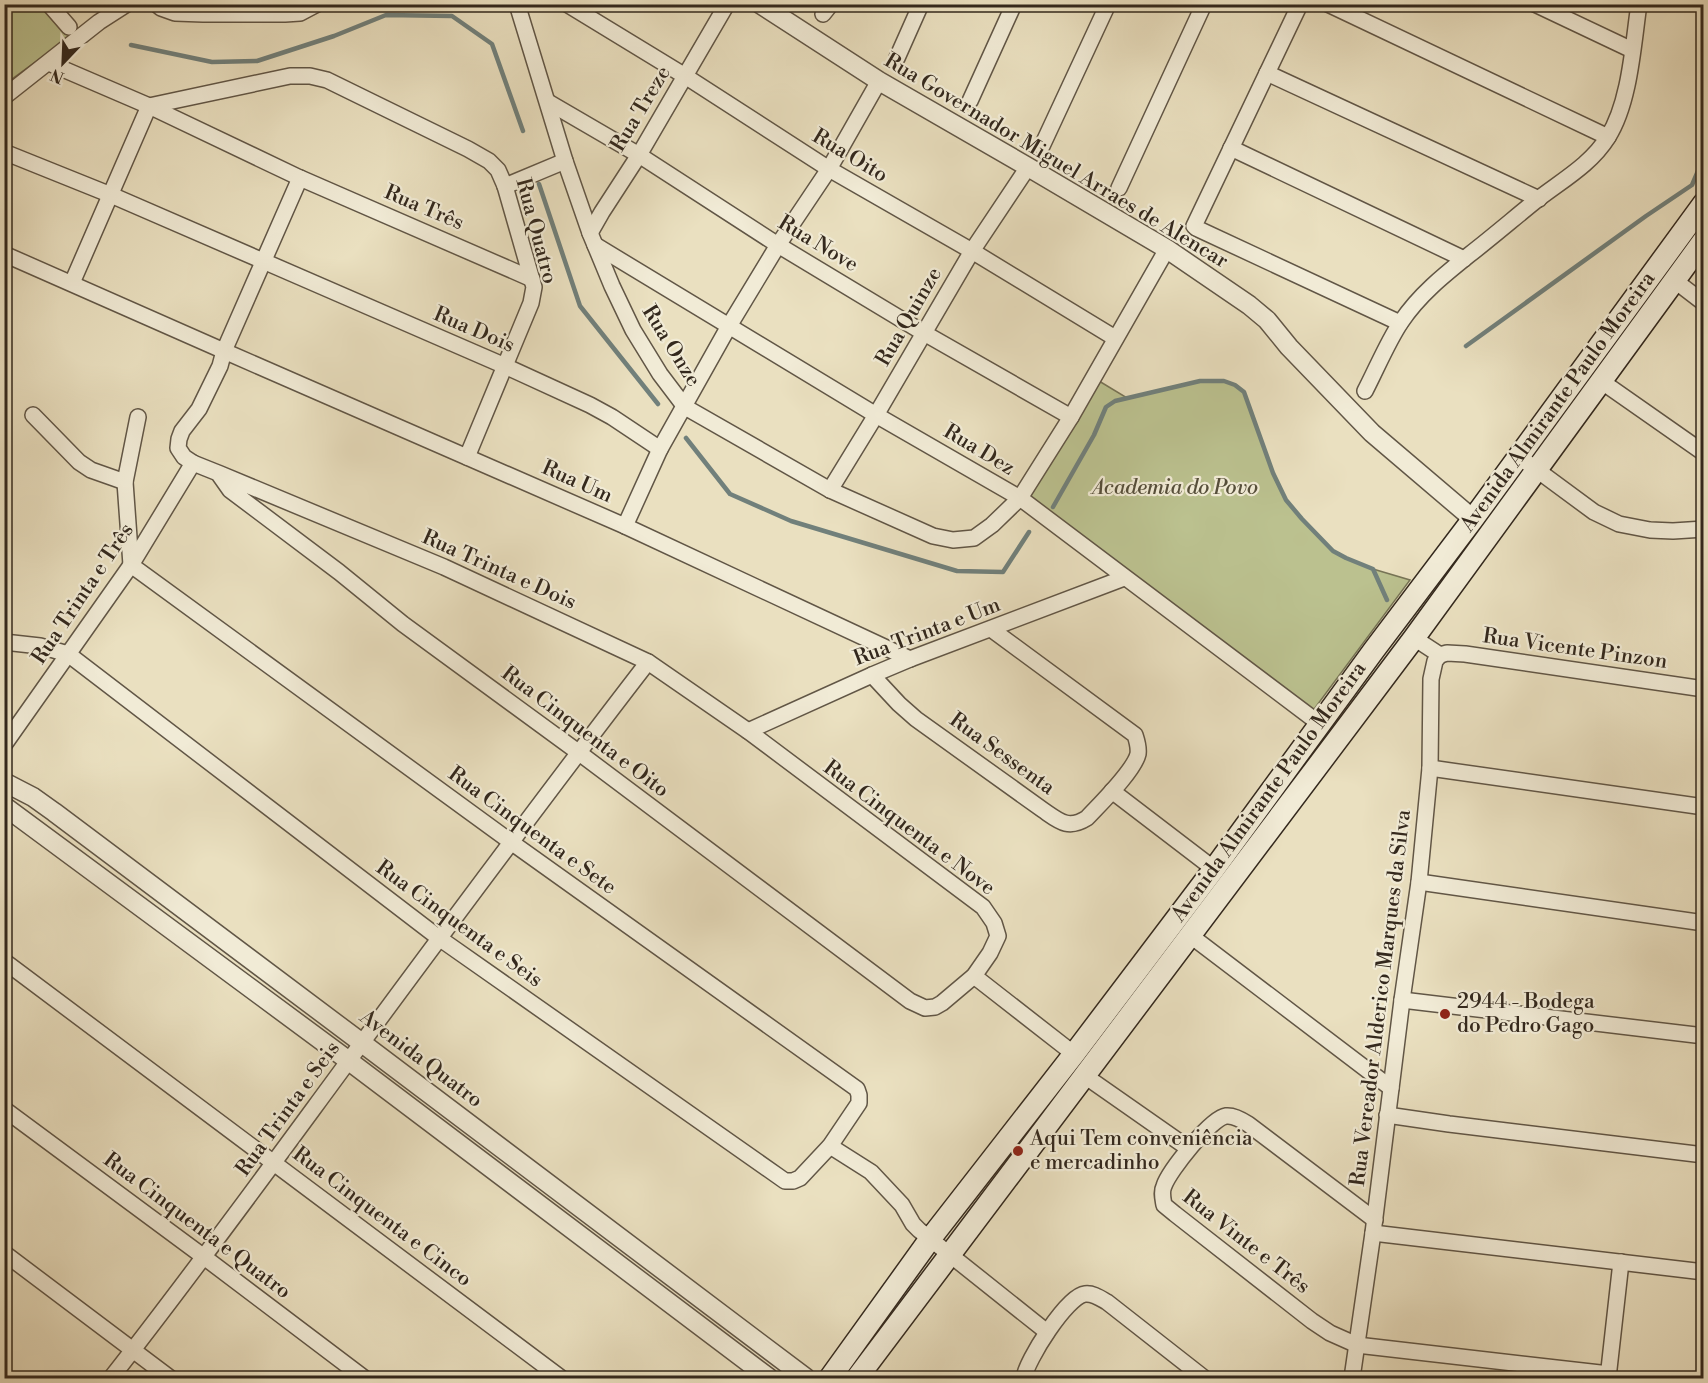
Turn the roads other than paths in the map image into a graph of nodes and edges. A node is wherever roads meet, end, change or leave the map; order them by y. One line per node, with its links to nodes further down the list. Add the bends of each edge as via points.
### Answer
1 (49, 4): 17 (street)
2 (127, 4): 20 (street)
3 (156, 4): 4 (street, via 175,13 215,14 300,13)
4 (317, 4)
5 (517, 4): 26 (street, Rua Onze)
6 (567, 4): 22 (street, Rua Oito)
7 (727, 4): 22 (street, Rua Treze)
8 (760, 4): 23 (street, Rua Governador Miguel Arraes de Alencar)
9 (921, 4): 19 (street)
10 (1014, 4): 25 (street)
11 (1108, 4): 29 (street)
12 (1204, 4): 38 (street)
13 (1300, 4): 21 (street)
14 (1328, 4): 28 (street)
15 (1535, 4): 18 (street)
16 (1639, 4): 18 (street)
17 (69, 27)
18 (1632, 50): 28 (street, via 1626,91)
19 (897, 58)
20 (49, 63): 24 (street); 27 (street, Rua Três)
21 (1268, 73): 30 (street); 40 (street)
22 (685, 76): 32 (street, Rua Treze); 35 (street, Rua Oito)
23 (879, 81): 34 (street, Rua Governador Miguel Arraes de Alencar); 35 (street)
24 (4, 97)
25 (970, 101)
26 (548, 102): 32 (street, Rua Nove); 33 (street, Rua Onze)
27 (149, 106): 36 (street, Rua Três); 37 (street, Rua Quatro, via 290,76 310,76 363,96 468,149 489,161); 39 (street)
28 (1608, 137): 40 (street, via 1594,156)
29 (1042, 146)
30 (1232, 148): 48 (street); 54 (street, via 1194,226)
31 (4, 152): 39 (street, Rua Dois)
32 (639, 154): 42 (street, Rua Treze, via 602,212); 44 (street, Rua Nove)
33 (565, 161): 37 (street); 42 (street, Rua Onze)
34 (1028, 166): 45 (street, Rua Governador Miguel Arraes de Alencar); 46 (street, Rua Quinze)
35 (829, 170): 44 (street); 46 (street, Rua Oito)
36 (300, 178): 49 (street); 50 (street, Rua Três)
37 (505, 186): 50 (street, Rua Quatro)
38 (1119, 188)
39 (111, 195): 49 (street, Rua Dois); 52 (street)
40 (1539, 199): 48 (street)
41 (1704, 203): 69 (main road, Avenida Almirante Paulo Moreira)
42 (592, 239): 55 (street, Rua Dez); 62 (street, Rua Onze, via 633,330)
43 (1704, 240): 51 (main road, Avenida Almirante Paulo Moreira)
44 (778, 245): 55 (street); 56 (street, Rua Nove)
45 (1167, 249): 57 (street); 77 (street, Rua Governador Miguel Arraes de Alencar, via 1267,320 1372,433)
46 (972, 251): 56 (street, Rua Quinze); 57 (street, Rua Oito)
47 (4, 254): 52 (street, Rua Um)
48 (1464, 259): 54 (street, via 1436,282)
49 (264, 262): 58 (street); 59 (street, Rua Dois)
50 (532, 279): 59 (street, Rua Quatro, via 531,303)
51 (1674, 280): 53 (street); 60 (main road, Avenida Almirante Paulo Moreira)
52 (72, 283): 58 (street, Rua Um)
53 (1704, 303)
54 (1400, 323): 61 (street)
55 (729, 326): 62 (street); 64 (street, Rua Dez)
56 (924, 333): 64 (street, Rua Quinze); 66 (street, Rua Nove)
57 (1115, 338): 66 (street)
58 (224, 351): 70 (street, Rua Um); 71 (street, Rua Cinquenta e Oito, via 203,401 179,439 178,448)
59 (505, 366): 67 (street, Rua Dois, via 612,417); 70 (street)
60 (1601, 381): 68 (street); 72 (main road, Avenida Almirante Paulo Moreira)
61 (1365, 391)
62 (685, 407): 67 (street); 75 (street, Rua Onze)
63 (33, 415): 74 (street, via 79,462)
64 (876, 415): 75 (street, Rua Quinze); 76 (street, Rua Dez)
65 (138, 417): 74 (street)
66 (1071, 417): 76 (street)
67 (660, 449): 78 (street)
68 (1704, 453)
69 (1518, 456): 72 (street); 77 (main road, Avenida Almirante Paulo Moreira)
70 (467, 457): 78 (street, Rua Um)
71 (193, 463): 73 (street, Rua Cinquenta e Oito); 80 (street, Rua Trinta e Três)
72 (1536, 470): 79 (street, via 1594,512 1619,524 1650,530); 83 (main road, Avenida Almirante Paulo Moreira)
73 (218, 473): 88 (street, Rua Trinta e Dois, via 444,567); 94 (street, Rua Cinquenta e Oito, via 230,490)
74 (125, 482): 80 (street)
75 (830, 490): 76 (street, Rua Onze, via 933,536 953,540 974,538)
76 (1020, 498): 81 (street, Rua Dez)
77 (1473, 519): 91 (main road, Avenida Almirante Paulo Moreira)
78 (625, 526): 87 (street, Rua Um)
79 (1704, 529)
80 (131, 565): 85 (street, Rua Trinta e Três); 100 (street, Rua Cinquenta e Sete)
81 (1124, 578): 82 (street, Rua Trinta e Um); 91 (street, Rua Dez)
82 (991, 629): 87 (street, Rua Trinta e Um); 97 (street, via 1135,735 1138,754)
83 (1414, 638): 86 (street); 104 (main road, Avenida Almirante Paulo Moreira)
84 (4, 642): 85 (street)
85 (68, 654): 93 (street, Rua Trinta e Três); 105 (street, Rua Cinquenta e Seis)
86 (1440, 655): 90 (street, Rua Vicente Pinzon, via 1465,654); 95 (street, Rua Vereador Alderico Marques da Silva, via 1431,679)
87 (910, 659): 89 (street, Rua Trinta e Um)
88 (648, 662): 92 (street, Rua Trinta e Dois); 94 (street, Rua Trinta e Seis)
89 (872, 675): 92 (street, Rua Trinta e Um); 97 (street, Rua Sessenta, via 916,718 1060,821 1078,824)
90 (1704, 689)
91 (1320, 724): 101 (main road, Avenida Almirante Paulo Moreira)
92 (748, 731): 107 (street, Rua Cinquenta e Nove, via 983,908 998,936)
93 (4, 745)
94 (578, 752): 100 (street, Rua Trinta e Seis); 107 (street, Rua Cinquenta e Oito, via 910,1001 935,1008)
95 (1430, 768): 99 (street); 102 (street, Rua Vereador Alderico Marques da Silva)
96 (4, 782): 110 (street, Avenida Quatro, via 54,812)
97 (1112, 791): 101 (street)
98 (4, 806): 112 (street)
99 (1704, 807)
100 (511, 842): 105 (street, Rua Trinta e Seis); 117 (street, Rua Cinquenta e Sete, via 857,1089 859,1103)
101 (1214, 869): 111 (main road, Avenida Almirante Paulo Moreira)
102 (1419, 882): 103 (street); 108 (street, Rua Vereador Alderico Marques da Silva)
103 (1704, 923)
104 (1191, 936): 113 (main road, Avenida Almirante Paulo Moreira); 114 (street)
105 (439, 939): 110 (street, Rua Trinta e Seis); 117 (street, Rua Cinquenta e Seis, via 785,1181 800,1178)
106 (4, 961): 120 (street, Rua Cinquenta e Cinco)
107 (974, 976): 111 (street)
108 (1402, 1000): 109 (street); 114 (street, Rua Vereador Alderico Marques da Silva)
109 (1704, 1036)
110 (362, 1043): 112 (street, Rua Trinta e Seis); 137 (street, Avenida Quatro)
111 (1074, 1054): 122 (main road, Avenida Almirante Paulo Moreira)
112 (349, 1061): 120 (street, Rua Trinta e Seis); 136 (street)
113 (1085, 1076): 118 (street); 124 (main road, Avenida Almirante Paulo Moreira)
114 (1391, 1088): 116 (street, Rua Vereador Alderico Marques da Silva)
115 (4, 1109): 125 (street, Rua Cinquenta e Quatro)
116 (1388, 1115): 119 (street); 121 (street, Rua Vereador Alderico Marques da Silva)
117 (830, 1146): 122 (street, via 871,1172)
118 (1188, 1148): 121 (street, Rua Vinte e Três, via 1214,1122 1225,1116 1238,1118); 129 (street, Rua Vinte e Três, via 1163,1186 1164,1205 1312,1321)
119 (1704, 1155)
120 (274, 1163): 125 (street, Rua Trinta e Seis); 135 (street, Rua Cinquenta e Cinco)
121 (1374, 1227): 126 (street); 129 (street, Rua Vereador Alderico Marques da Silva)
122 (930, 1239): 124 (street); 138 (main road, Avenida Almirante Paulo Moreira)
123 (4, 1253): 130 (street)
124 (949, 1255): 128 (street); 139 (main road, Avenida Almirante Paulo Moreira)
125 (204, 1257): 130 (street, Rua Trinta e Seis); 134 (street, Rua Cinquenta e Quatro)
126 (1621, 1262): 127 (street); 131 (street)
127 (1704, 1272)
128 (1047, 1332): 140 (street); 141 (street, via 1077,1297 1087,1293 1098,1296)
129 (1356, 1345): 131 (street, Rua Vinte e Três); 142 (street, Rua Vereador Alderico Marques da Silva)
130 (133, 1351): 132 (street, Rua Trinta e Seis); 133 (street)
131 (1609, 1376)
132 (111, 1378)
133 (170, 1378)
134 (364, 1378)
135 (561, 1378)
136 (770, 1378)
137 (806, 1378)
138 (830, 1378)
139 (857, 1378)
140 (1024, 1378)
141 (1204, 1378)
142 (1352, 1378)

